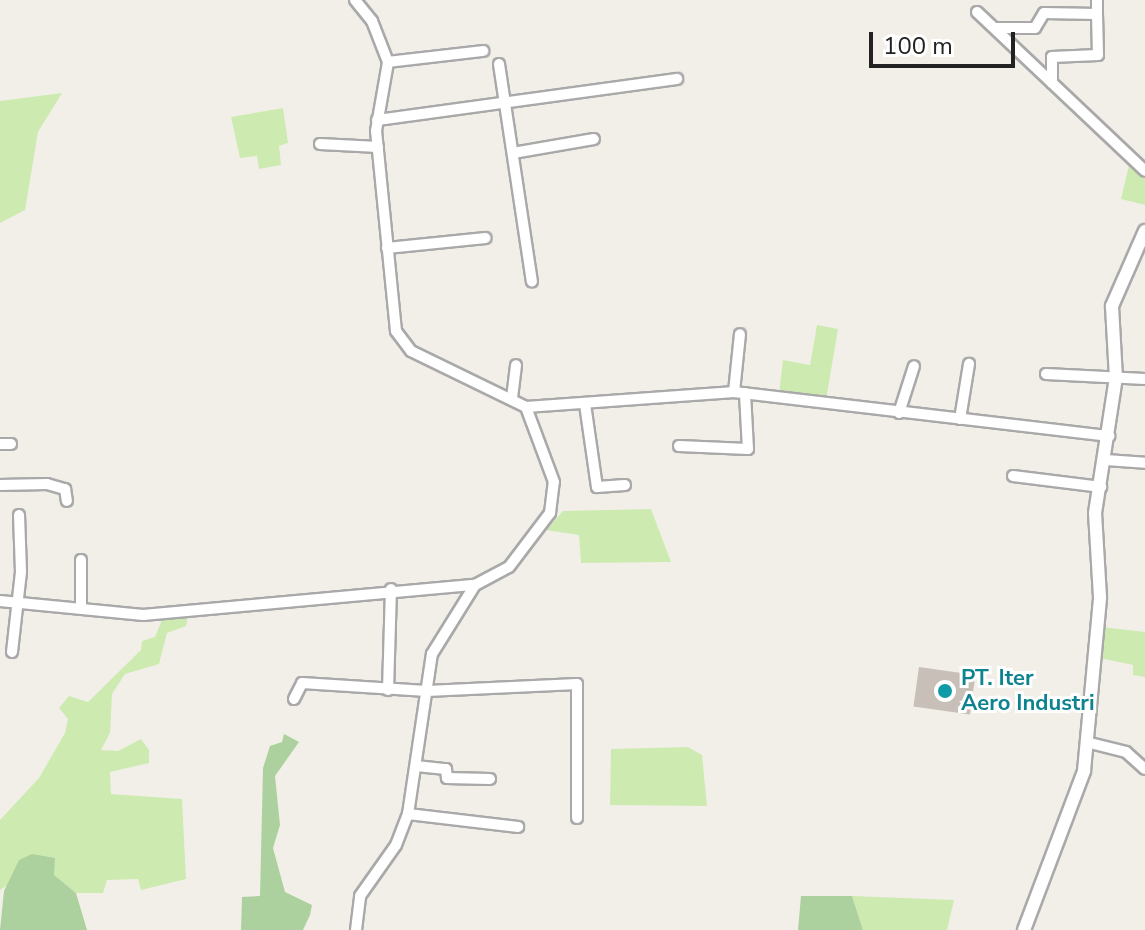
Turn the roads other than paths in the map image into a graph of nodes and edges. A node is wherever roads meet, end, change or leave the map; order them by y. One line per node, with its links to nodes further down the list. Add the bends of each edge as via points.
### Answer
1 (355, 0): 7 (street, via 372,21)
2 (1097, 0): 4 (street)
3 (977, 12): 5 (street)
4 (1097, 14): 5 (street, via 1044,13 1035,28); 10 (street, via 1099,54 1052,57)
5 (995, 28): 10 (street)
6 (483, 51): 7 (street)
7 (388, 62): 12 (street)
8 (499, 64): 11 (street)
9 (677, 79): 11 (street)
10 (1052, 83): 17 (street)
11 (506, 102): 12 (street); 16 (street)
12 (377, 120): 15 (street)
13 (594, 139): 16 (street)
14 (320, 144): 15 (street)
15 (378, 147): 20 (street)
16 (513, 153): 21 (street)
17 (1145, 171)
18 (1145, 231): 27 (street, via 1112,306)
19 (485, 238): 20 (street)
20 (387, 248): 30 (street, via 393,321 406,346)
21 (532, 282)
22 (740, 334): 29 (street)
23 (969, 364): 34 (street)
24 (516, 365): 30 (street)
25 (914, 366): 33 (street)
26 (1046, 374): 27 (street)
27 (1116, 378): 28 (street); 35 (street)
28 (1145, 379)
29 (740, 392): 31 (street); 33 (street); 36 (street, via 748,449)
30 (512, 398): 32 (street)
31 (585, 404): 32 (street); 41 (street, via 597,487)
32 (526, 407): 46 (street, via 554,482 553,502 509,567)
33 (899, 413): 34 (street)
34 (960, 419): 35 (street)
35 (1109, 436): 37 (street)
36 (679, 446)
37 (1106, 460): 38 (street); 42 (street)
38 (1145, 463)
39 (1013, 476): 42 (street)
40 (0, 485): 43 (street, via 47,484 65,489)
41 (625, 485)
42 (1101, 487): 55 (street, via 1095,513 1100,597)
43 (67, 501)
44 (19, 515): 49 (street)
45 (81, 560): 50 (street)
46 (475, 585): 47 (street); 53 (street, via 432,654)
47 (391, 589): 50 (street, via 143,615); 52 (street)
48 (0, 601): 49 (street)
49 (17, 603): 50 (street); 51 (street)
50 (81, 605)
51 (12, 652)
52 (388, 690): 53 (street); 54 (street, via 302,683)
53 (427, 691): 56 (street); 60 (street, via 577,684)
54 (294, 699)
55 (1086, 742): 57 (street, via 1126,752); 63 (street, via 1078,794)
56 (416, 766): 58 (street, via 446,769 447,778); 59 (street)
57 (1145, 769)
58 (490, 779)
59 (408, 814): 61 (street); 62 (street, via 396,845 360,896)
60 (577, 818)
61 (518, 827)
62 (356, 930)
63 (1024, 930)

